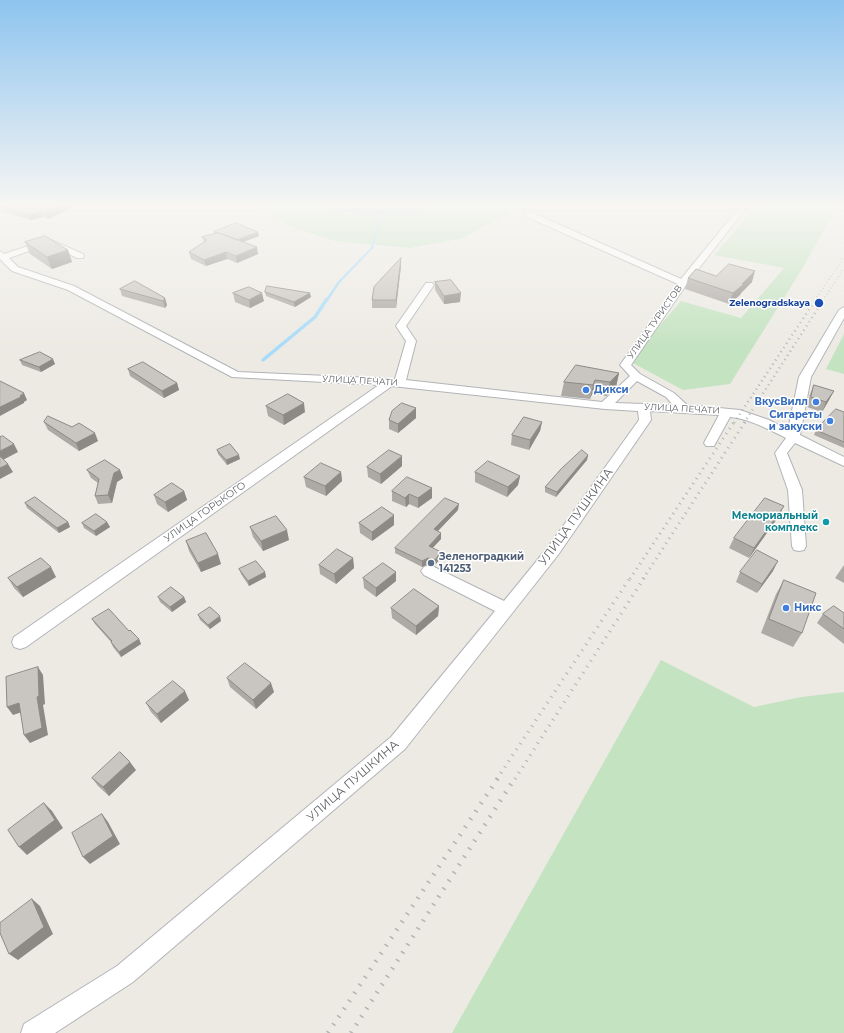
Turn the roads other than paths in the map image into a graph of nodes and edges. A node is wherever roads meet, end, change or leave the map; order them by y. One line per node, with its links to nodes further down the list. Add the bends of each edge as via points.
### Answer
1 (13, 252): 5 (street)
2 (72, 252): 6 (street)
3 (614, 252): 7 (street)
4 (707, 252): 7 (street, УЛИЦА ТУРИСТОВ)
5 (1, 256): 11 (street, УЛИЦА ПЕЧАТИ, via 15,269 71,288 236,375)
6 (80, 256)
7 (683, 283): 10 (street, УЛИЦА ТУРИСТОВ, via 625,365)
8 (429, 285): 11 (street, via 401,326 411,341)
9 (844, 310): 16 (street, via 805,377)
10 (636, 376): 12 (street); 14 (street, УЛИЦА ТУРИСТОВ, via 670,395)
11 (395, 383): 12 (street, УЛИЦА ПЕЧАТИ); 22 (street, УЛИЦА ГОРЬКОГО)
12 (605, 406): 13 (street, УЛИЦА ПЕЧАТИ)
13 (643, 407): 14 (street, УЛИЦА ПЕЧАТИ); 21 (street, УЛИЦА ПУШКИНА, via 645,420 553,551)
14 (683, 408): 15 (street, УЛИЦА ПЕЧАТИ)
15 (727, 412): 16 (street, УЛИЦА ПЕЧАТИ, via 748,416); 17 (street)
16 (793, 437): 18 (street, УЛИЦА ПЕЧАТИ); 19 (street, via 781,453 795,490)
17 (710, 443)
18 (844, 462)
19 (799, 546)
20 (429, 571): 21 (street)
21 (506, 609): 23 (street, УЛИЦА ПУШКИНА, via 398,743 125,974)
22 (20, 642)
23 (32, 1033)

